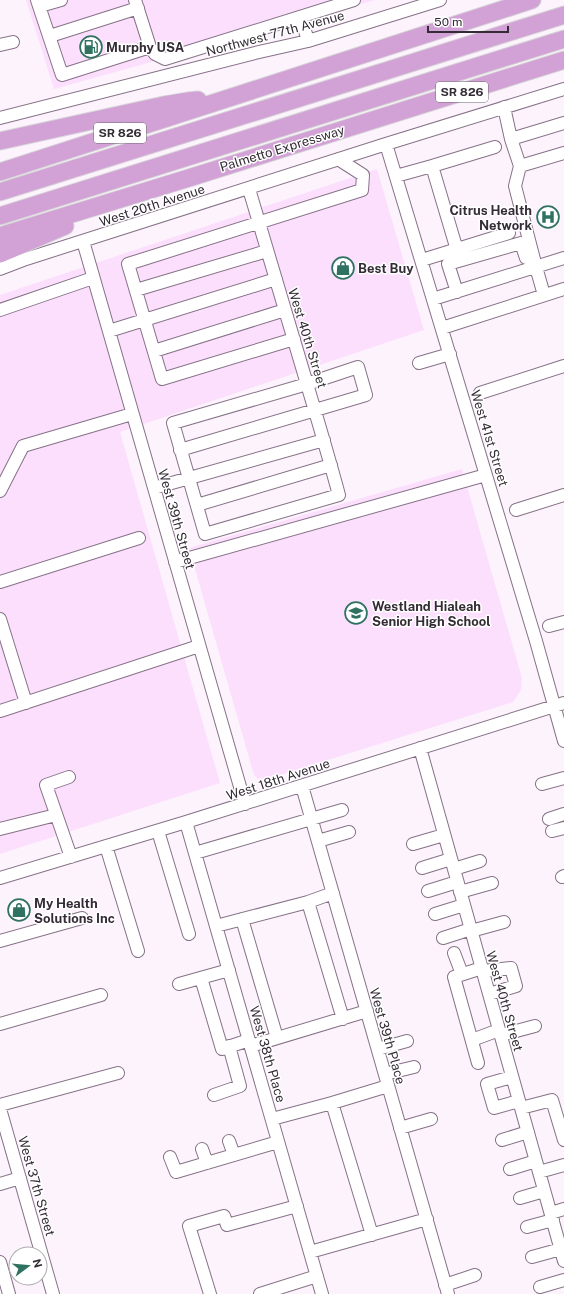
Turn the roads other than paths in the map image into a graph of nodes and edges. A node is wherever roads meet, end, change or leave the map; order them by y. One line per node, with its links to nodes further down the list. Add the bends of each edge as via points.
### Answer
1 (62, 0): 5 (street)
2 (354, 0): 8 (street)
3 (440, 0): 12 (street, Northwest 77th Avenue)
4 (532, 0): 17 (highway, SR 826)
5 (39, 3): 9 (street)
6 (136, 4): 9 (street); 14 (street)
7 (564, 15): 21 (highway)
8 (300, 17): 12 (street); 14 (street, via 165,59 155,54)
9 (50, 36): 14 (street, via 62,75)
10 (564, 39): 36 (highway)
11 (12, 42): 13 (street)
12 (308, 42): 19 (street, Northwest 77th Avenue)
13 (0, 44)
14 (150, 47)
15 (564, 60): 33 (highway, Palmetto Expressway / SR 826)
16 (564, 89): 18 (street, West 20th Avenue)
17 (224, 100): 23 (highway, via 164,105); 30 (highway, SR 826)
18 (504, 107): 22 (street); 24 (street, West 20th Avenue)
19 (0, 118)
20 (564, 123): 22 (street)
21 (213, 125): 30 (highway); 35 (highway)
22 (511, 139): 29 (street)
23 (0, 141)
24 (386, 144): 27 (street, West 20th Avenue); 32 (street, West 41st Street)
25 (495, 147): 28 (street)
26 (564, 153): 29 (street)
27 (338, 159): 34 (street, West 20th Avenue); 37 (street, via 363,175 362,190)
28 (432, 166): 32 (street); 41 (street)
29 (520, 166): 46 (street, via 515,186)
30 (17, 167): 31 (highway, SR 826)
31 (0, 172)
32 (396, 176): 45 (street, West 41st Street)
33 (157, 187): 39 (highway, Palmetto Expressway / SR 826); 43 (highway)
34 (248, 188): 37 (street, West 40th Street); 40 (street, West 20th Avenue)
35 (0, 192)
36 (0, 216)
37 (259, 222): 42 (street, West 40th Street); 51 (street, via 128,264)
38 (509, 233): 41 (street)
39 (0, 236)
40 (83, 241): 47 (street, West 20th Avenue); 48 (street, West 39th Street)
41 (457, 250): 45 (street)
42 (267, 251): 49 (street, West 40th Street); 51 (street)
43 (0, 254)
44 (564, 258): 46 (street)
45 (422, 260): 54 (street, West 41st Street)
46 (532, 268): 52 (street); 52 (street, via 521,243 448,264); 53 (street)
47 (0, 269)
48 (93, 278): 55 (street); 59 (street, West 39th Street)
49 (276, 279): 56 (street, West 40th Street); 57 (street)
50 (564, 289): 53 (street)
51 (136, 290): 57 (street)
52 (457, 292): 54 (street)
53 (544, 295): 58 (street)
54 (433, 299): 58 (street, West 41st Street)
55 (0, 310)
56 (285, 310): 60 (street, West 40th Street); 61 (street)
57 (145, 320): 59 (street); 61 (street)
58 (442, 328): 62 (street, West 41st Street)
59 (108, 331): 68 (street, West 39th Street)
60 (294, 339): 61 (street, via 162,379); 65 (street, West 40th Street)
61 (154, 351)
62 (450, 354): 63 (street); 72 (street, West 41st Street)
63 (420, 362)
64 (564, 366): 66 (street)
65 (307, 384): 67 (street, West 40th Street); 67 (street, via 358,367 366,396); 70 (street, via 173,423)
66 (480, 393)
67 (315, 411): 69 (street, West 40th Street); 70 (street)
68 (132, 414): 74 (street, West 39th Street); 75 (street, via 23,446)
69 (324, 440): 71 (street, West 40th Street); 73 (street)
70 (180, 450): 73 (street)
71 (331, 465): 77 (street); 77 (street, West 40th Street, via 339,495 205,534)
72 (486, 475): 80 (street); 87 (street, West 41st Street, via 536,641)
73 (188, 477): 74 (street); 77 (street)
74 (154, 488): 80 (street, West 39th Street)
75 (0, 491)
76 (564, 495): 78 (street)
77 (196, 504)
78 (516, 510)
79 (139, 538): 81 (street)
80 (175, 562): 85 (street, West 39th Street)
81 (0, 582)
82 (0, 620): 86 (street)
83 (564, 622): 84 (street)
84 (549, 626)
85 (200, 646): 86 (street); 95 (street, West 39th Street)
86 (26, 702): 88 (street)
87 (559, 704): 89 (street, West 41st Street); 90 (street, West 18th Avenue)
88 (0, 710)
89 (564, 741)
90 (420, 748): 94 (street, West 18th Avenue); 105 (street, West 40th Street)
91 (69, 777): 98 (street, via 46,785)
92 (564, 778): 93 (street)
93 (542, 784)
94 (302, 786): 95 (street, West 18th Avenue); 99 (street, West 39th Place)
95 (245, 804): 101 (street, West 18th Avenue)
96 (342, 810): 99 (street)
97 (564, 814): 100 (street)
98 (56, 815): 102 (street); 110 (street)
99 (312, 819): 106 (street, West 39th Place); 109 (street)
100 (549, 819)
101 (186, 822): 103 (street, West 18th Avenue); 109 (street, West 38th Place)
102 (0, 829)
103 (158, 831): 108 (street, West 18th Avenue); 127 (street)
104 (349, 832): 106 (street)
105 (444, 835): 107 (street); 112 (street, West 40th Street)
106 (318, 841): 118 (street, West 39th Place)
107 (413, 844)
108 (106, 846): 110 (street, West 18th Avenue); 130 (street)
109 (195, 852): 125 (street, West 38th Place)
110 (71, 857): 114 (street, West 18th Avenue)
111 (480, 861): 112 (street)
112 (452, 864): 113 (street); 116 (street, West 40th Street)
113 (422, 868)
114 (0, 878)
115 (492, 883): 116 (street)
116 (459, 887): 117 (street); 120 (street, West 40th Street)
117 (428, 891)
118 (333, 893): 119 (street); 139 (street, West 39th Place)
119 (308, 902): 123 (street); 140 (street)
120 (464, 905): 121 (street); 126 (street, West 40th Street)
121 (435, 914)
122 (82, 918): 129 (street)
123 (242, 919): 125 (street); 144 (street)
124 (504, 922): 126 (street)
125 (216, 926): 133 (street, West 38th Place)
126 (471, 930): 128 (street); 132 (street, West 40th Street)
127 (190, 934)
128 (443, 938)
129 (0, 941)
130 (138, 951)
131 (454, 953): 134 (street)
132 (482, 969): 134 (street); 137 (street, West 40th Street); 137 (street, via 511,968 516,986)
133 (229, 970): 135 (street); 147 (street, West 38th Place)
134 (462, 974): 145 (street, via 454,977)
135 (201, 978): 136 (street); 148 (street, via 222,1048)
136 (179, 984)
137 (489, 994): 143 (street, West 40th Street)
138 (101, 995): 141 (street)
139 (367, 1011): 140 (street); 149 (street, West 39th Place)
140 (343, 1019): 144 (street)
141 (0, 1024)
142 (535, 1026): 143 (street)
143 (500, 1033): 145 (street); 155 (street, West 40th Street)
144 (277, 1038): 147 (street)
145 (472, 1040): 150 (street)
146 (407, 1041): 149 (street)
147 (250, 1043): 148 (street); 152 (street, West 38th Place)
148 (229, 1046): 154 (street)
149 (378, 1049): 156 (street, West 39th Place)
150 (478, 1063)
151 (414, 1067): 156 (street)
152 (258, 1070): 154 (street); 163 (street, West 38th Place)
153 (118, 1073): 159 (street)
154 (237, 1077): 157 (street, via 240,1086)
155 (512, 1077): 160 (street, West 40th Street); 160 (street, via 487,1084 494,1108)
156 (386, 1080): 158 (street); 164 (street, West 39th Place)
157 (214, 1095)
158 (332, 1102): 163 (street); 186 (street)
159 (0, 1105)
160 (520, 1105): 165 (street, West 40th Street); 167 (street, via 552,1100)
161 (0, 1109): 177 (street, West 37th Street)
162 (430, 1119): 164 (street)
163 (272, 1120): 169 (street, West 38th Place)
164 (400, 1128): 184 (street, West 39th Place)
165 (528, 1132): 166 (street); 175 (street, West 40th Street)
166 (502, 1140)
167 (564, 1140)
168 (229, 1142): 171 (street)
169 (278, 1142): 171 (street); 181 (street, West 38th Place)
170 (202, 1149): 173 (street)
171 (234, 1155): 173 (street)
172 (170, 1157): 173 (street, via 176,1172)
173 (207, 1163)
174 (564, 1165): 175 (street)
175 (538, 1167): 176 (street); 179 (street, West 40th Street)
176 (510, 1169)
177 (20, 1178): 178 (street); 197 (street, West 37th Street)
178 (0, 1184)
179 (544, 1191): 180 (street); 183 (street, West 40th Street)
180 (520, 1198)
181 (297, 1206): 187 (street, West 38th Place); 198 (street, via 227,1225 224,1216 189,1226)
182 (564, 1209): 183 (street)
183 (552, 1217): 185 (street); 188 (street, West 40th Street)
184 (426, 1219): 186 (street); 195 (street, West 39th Place)
185 (527, 1227)
186 (372, 1235): 187 (street)
187 (310, 1252): 192 (street, West 38th Place)
188 (562, 1255): 189 (street)
189 (532, 1257)
190 (1, 1267): 196 (street)
191 (475, 1275): 195 (street)
192 (317, 1276): 199 (street); 200 (street, West 38th Place)
193 (564, 1280): 194 (street)
194 (540, 1287)
195 (447, 1290)
196 (9, 1294)
197 (53, 1294)
198 (210, 1294)
199 (260, 1294)
200 (322, 1294)

